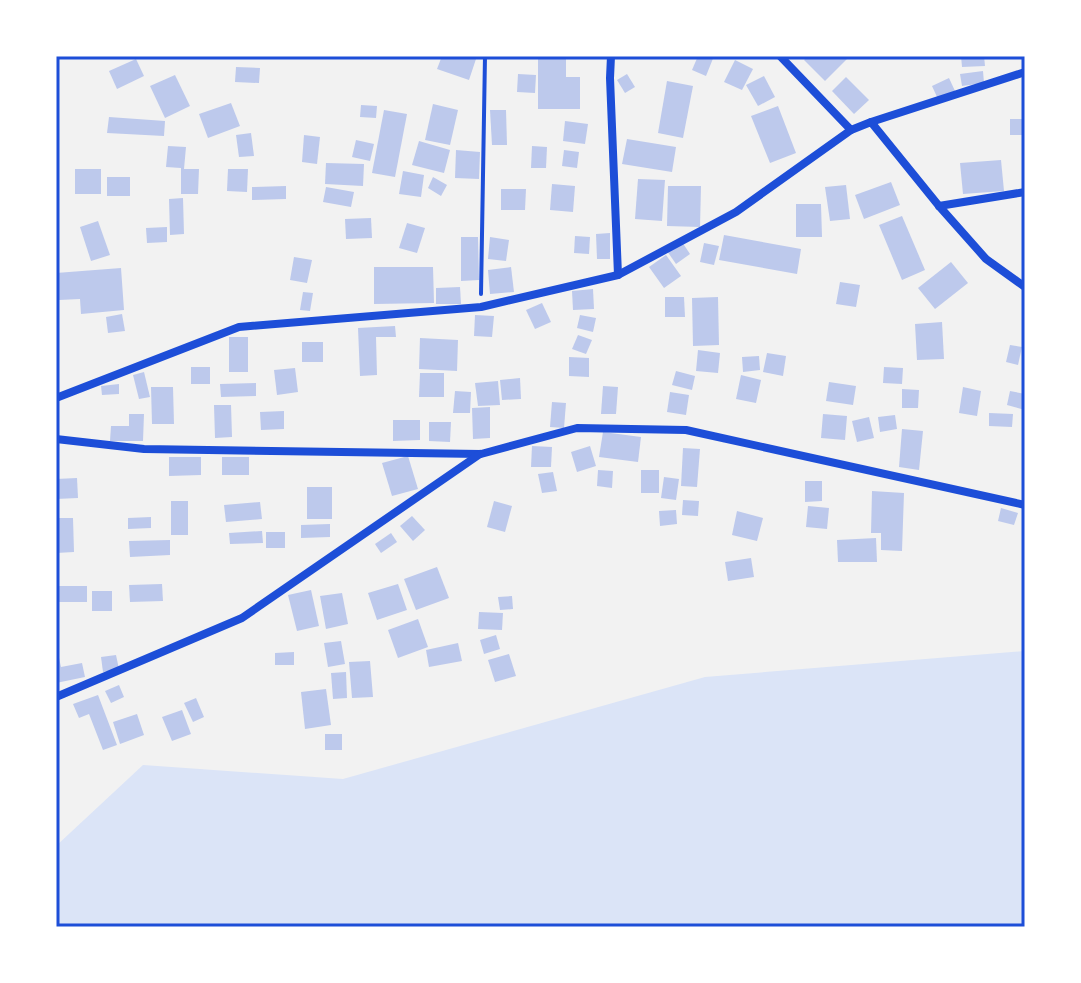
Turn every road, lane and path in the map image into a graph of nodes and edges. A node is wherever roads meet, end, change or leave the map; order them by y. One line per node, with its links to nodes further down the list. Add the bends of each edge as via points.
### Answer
1 (485, 56): 11 (path)
2 (611, 56): 9 (street)
3 (780, 56): 6 (street)
4 (1025, 72): 5 (street)
5 (871, 122): 6 (street); 8 (street)
6 (851, 130): 9 (street, via 736,212)
7 (1025, 192): 8 (street)
8 (939, 206): 10 (street, via 986,259)
9 (618, 275): 11 (street)
10 (1025, 287)
11 (481, 307): 12 (street, via 239,327)
12 (56, 398)
13 (56, 439): 14 (street, via 144,449)
14 (481, 454): 15 (street, via 577,428 686,430); 16 (street, via 242,618)
15 (1025, 505)
16 (56, 697)

